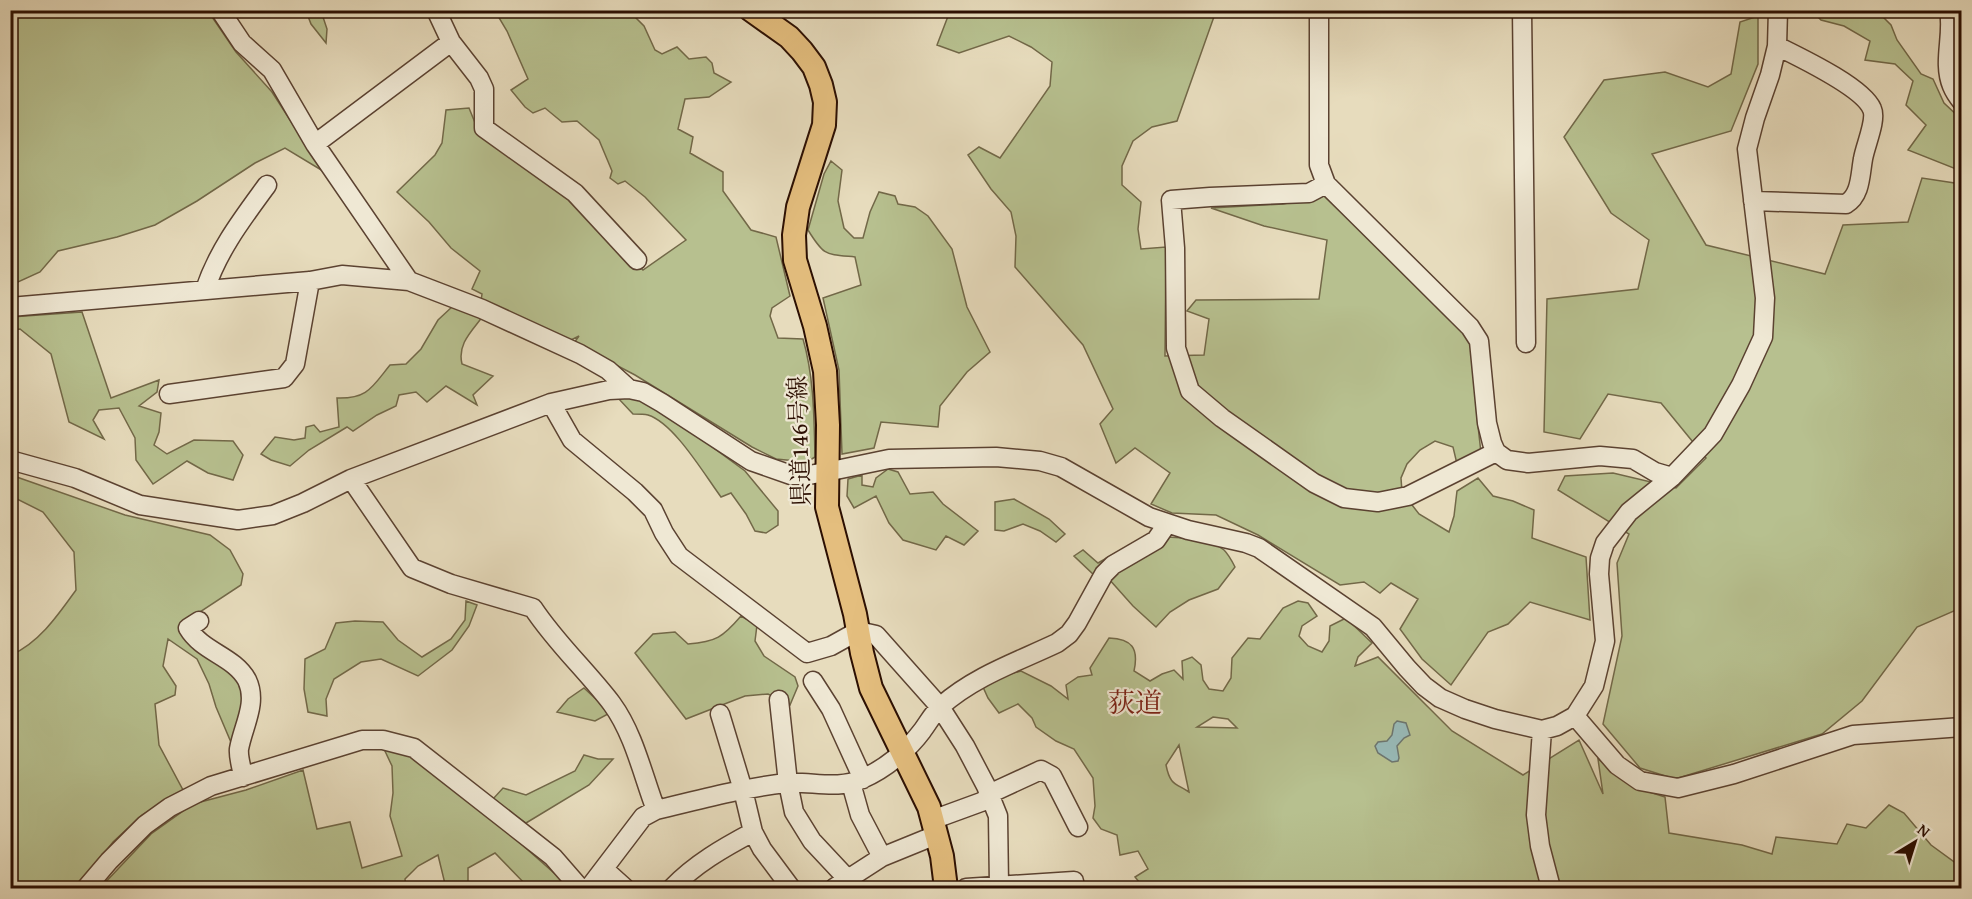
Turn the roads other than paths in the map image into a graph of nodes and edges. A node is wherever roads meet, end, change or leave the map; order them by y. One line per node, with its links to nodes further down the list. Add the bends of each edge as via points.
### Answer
1 (220, 10): 11 (street, via 242,43 272,70)
2 (436, 10): 8 (street)
3 (751, 10): 26 (main road, 県道146号線, via 802,51 814,67 825,102 821,138 803,187 794,235 795,260 825,371)
4 (1319, 10): 12 (street, via 1319,165)
5 (1522, 10): 20 (street)
6 (1778, 10): 9 (street)
7 (1949, 10): 10 (street, via 1947,60 1951,85)
8 (451, 42): 11 (street); 15 (street, via 484,89 484,128 575,193)
9 (1777, 46): 14 (street, via 1747,149); 14 (street, via 1854,90 1872,109 1873,118 1852,200 1846,204)
10 (1962, 102)
11 (315, 144): 17 (street)
12 (1326, 184): 24 (street, via 1475,334 1481,356 1487,423); 24 (street, via 1310,193 1171,200 1176,348 1190,391 1314,483 1344,498 1378,502 1408,496)
13 (267, 185): 18 (street, via 224,246)
14 (1753, 201): 27 (street, via 1765,298 1763,337 1713,434)
15 (637, 260)
16 (310, 281): 17 (street, via 342,275); 18 (street); 22 (street, via 295,364 284,378)
17 (409, 281): 21 (street, via 580,354 608,370)
18 (205, 290): 19 (street)
19 (10, 307)
20 (1526, 343)
21 (628, 389): 23 (street); 26 (street, via 662,403 751,461 791,475)
22 (169, 394)
23 (551, 403): 28 (street); 31 (street, via 572,440 653,510 679,556 807,653 831,646)
24 (1496, 452): 27 (street, via 1507,460 1528,463 1600,456 1633,459)
25 (10, 460): 28 (street, via 75,478 140,505 238,520 273,514)
26 (826, 472): 29 (street, via 889,459 996,457 1040,461 1061,466 1132,509); 31 (main road, 県道146号線, via 830,523)
27 (1672, 477): 36 (street, via 1629,512 1605,543 1599,574 1605,641 1594,686)
28 (351, 479): 45 (street, via 412,568 533,608 613,706 632,741)
29 (1167, 524): 34 (street, via 1156,540 1104,574 1069,634 973,683); 38 (street, via 1259,548 1373,627 1407,668 1440,698 1496,719)
30 (199, 621): 40 (street, via 188,628 194,638 235,666 247,681 252,703 238,751)
31 (858, 631): 34 (street, via 876,635); 39 (main road, 県道146号線, via 871,688)
32 (813, 681): 41 (street, via 831,709)
33 (779, 700): 42 (street)
34 (940, 707): 39 (street); 44 (street)
35 (720, 714): 43 (street)
36 (1575, 716): 37 (street, via 1617,765 1640,781 1678,788 1853,735); 38 (street)
37 (1962, 727)
38 (1542, 730): 62 (street, via 1536,815)
39 (903, 754): 41 (street); 47 (main road, 県道146号線)
40 (243, 777): 54 (street, via 211,786 170,807 145,825); 55 (street, via 362,740 383,740 414,748 553,857)
41 (857, 781): 42 (street); 49 (street, via 860,815)
42 (788, 783): 43 (street); 52 (street, via 794,812)
43 (743, 790): 45 (street); 48 (street)
44 (989, 794): 46 (street, via 1041,770 1052,776); 47 (street, via 984,801); 53 (street, via 998,816)
45 (656, 810): 50 (street, via 643,817)
46 (1078, 827)
47 (934, 828): 49 (street); 60 (main road, 県道146号線)
48 (753, 832): 58 (street, via 711,856); 59 (street)
49 (882, 857): 52 (street)
50 (604, 870): 56 (street); 57 (street)
51 (1074, 880): 53 (street)
52 (846, 885)
53 (999, 886): 61 (street)
54 (86, 888)
55 (580, 888)
56 (590, 888)
57 (625, 888)
58 (672, 888)
59 (790, 888)
60 (946, 888)
61 (966, 888)
62 (1551, 888)

